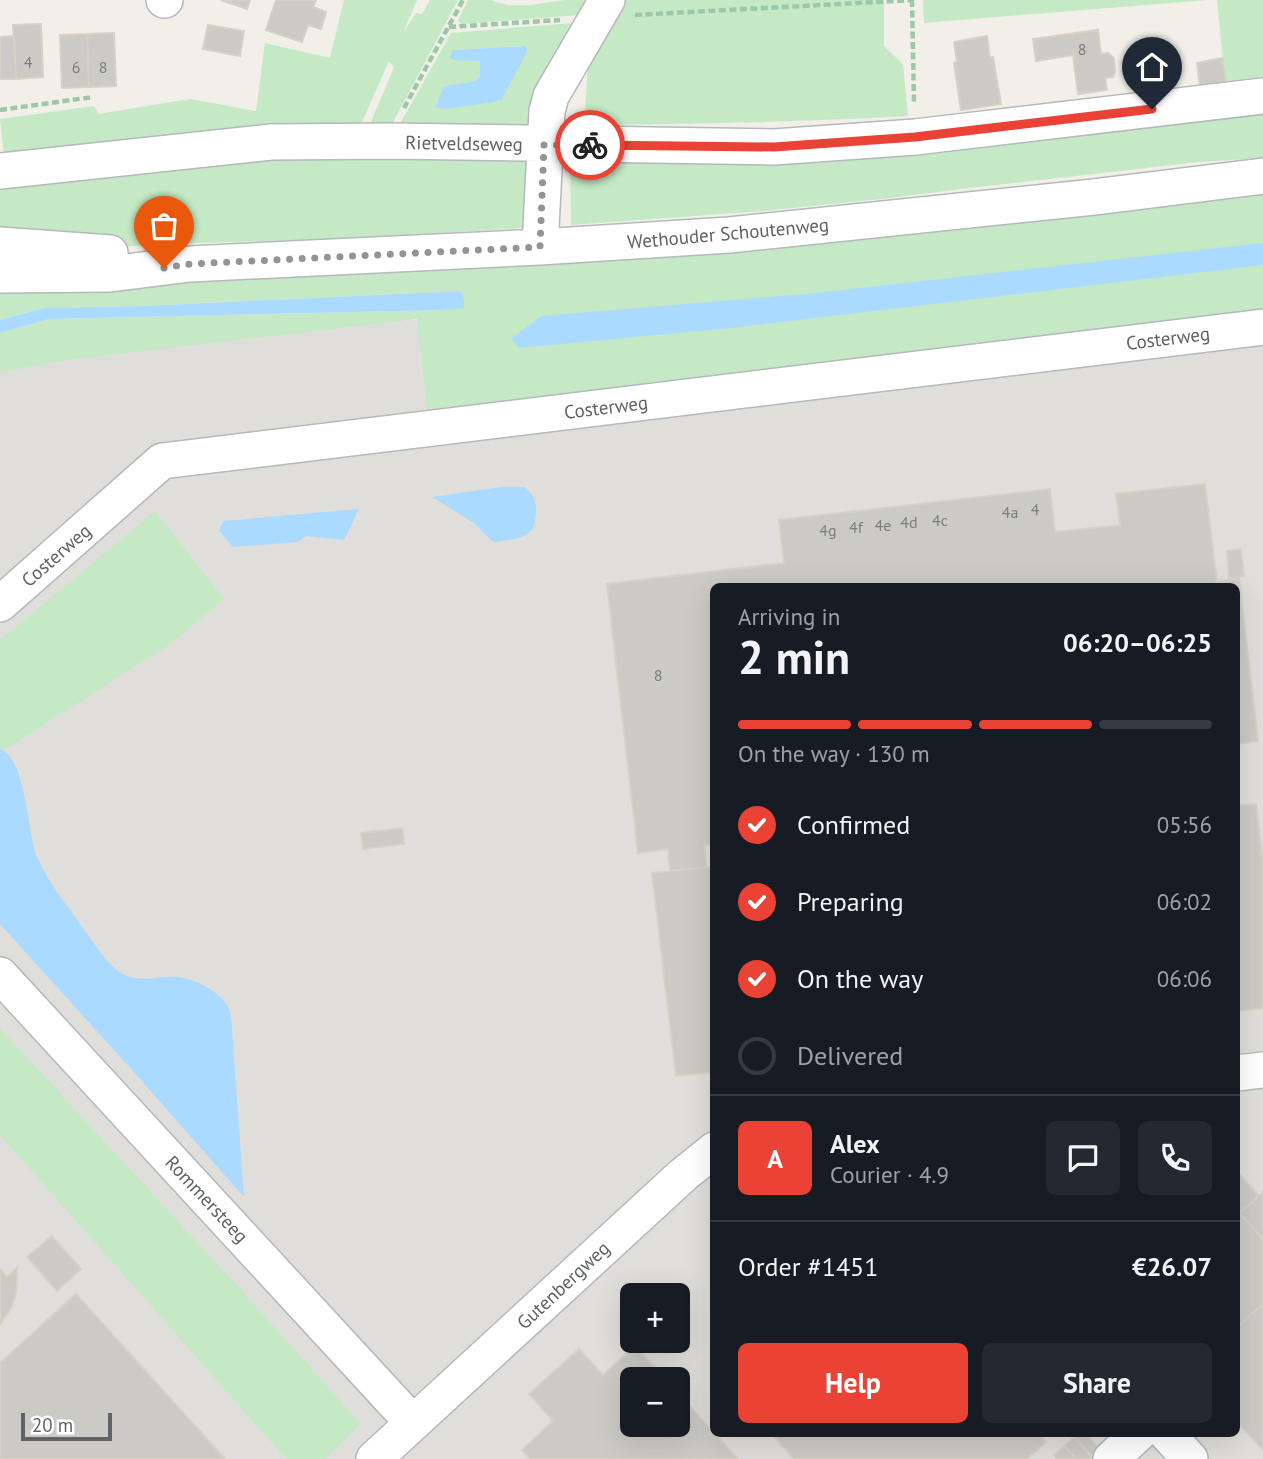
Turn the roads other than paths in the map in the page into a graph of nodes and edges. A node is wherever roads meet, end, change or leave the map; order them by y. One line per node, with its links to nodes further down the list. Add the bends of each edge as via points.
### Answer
1 (602, 9): 3 (street, via 551,96)
2 (1263, 96): 3 (street, Rietveldseweg, via 915,137 774,147)
3 (544, 145): 4 (street, Rietveldseweg, via 271,142); 7 (street)
4 (0, 171)
5 (1263, 176): 7 (street, Wethouder Schoutenweg, via 729,235)
6 (0, 245): 8 (street, Wethouder Schoutenweg)
7 (540, 247): 8 (street, Wethouder Schoutenweg)
8 (190, 264): 9 (street, Wethouder Schoutenweg, via 110,274)
9 (0, 275)
10 (1263, 327): 11 (street, Costerweg, via 162,461)
11 (0, 604)
12 (0, 975): 16 (street, Rommersteeg)
13 (1263, 1070): 14 (street)
14 (1240, 1073)
15 (710, 1153): 16 (street, Gutenbergweg)
16 (413, 1423): 19 (street, Gutenbergweg)
17 (1135, 1437): 20 (street)
18 (1170, 1437): 21 (street)
19 (374, 1459)
20 (1111, 1459)
21 (1190, 1459)

